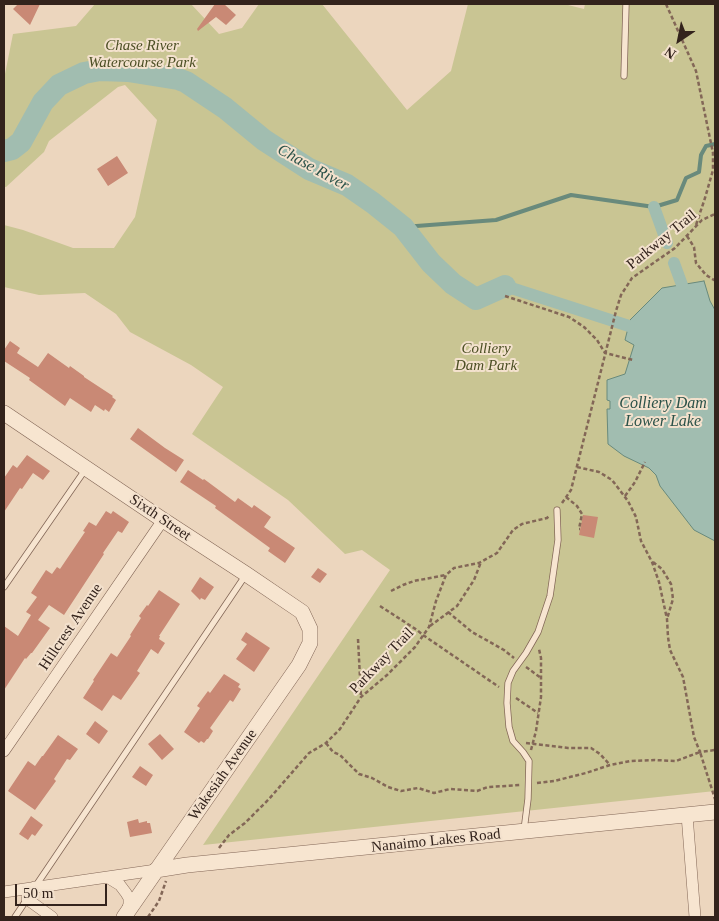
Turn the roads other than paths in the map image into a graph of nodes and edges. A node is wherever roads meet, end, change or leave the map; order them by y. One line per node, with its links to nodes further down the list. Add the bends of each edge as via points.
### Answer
1 (626, 4): 2 (lane)
2 (624, 76)
3 (4, 415): 4 (street, Sixth Street)
4 (86, 468): 6 (street, Sixth Street); 8 (lane)
5 (557, 510): 13 (lane, via 558,540 550,596 536,636 508,683 513,741 528,762)
6 (162, 520): 7 (street, Sixth Street); 10 (street, Hillcrest Avenue)
7 (246, 574): 9 (street, Sixth Street, via 302,612); 16 (lane)
8 (4, 587)
9 (310, 629): 14 (street, Wakesiah Avenue, via 310,643 299,665)
10 (4, 751)
11 (715, 812): 12 (street, Nanaimo Lakes Road)
12 (687, 815): 13 (street, Nanaimo Lakes Road); 22 (street)
13 (524, 832): 14 (street, Nanaimo Lakes Road)
14 (156, 870): 15 (street); 19 (street, Wakesiah Avenue)
15 (107, 877): 16 (street); 19 (street, via 126,892 129,904)
16 (34, 888): 17 (street); 18 (street)
17 (4, 892)
18 (27, 900): 20 (lane); 21 (street)
19 (124, 916)
20 (15, 917)
21 (52, 917)
22 (695, 917)

